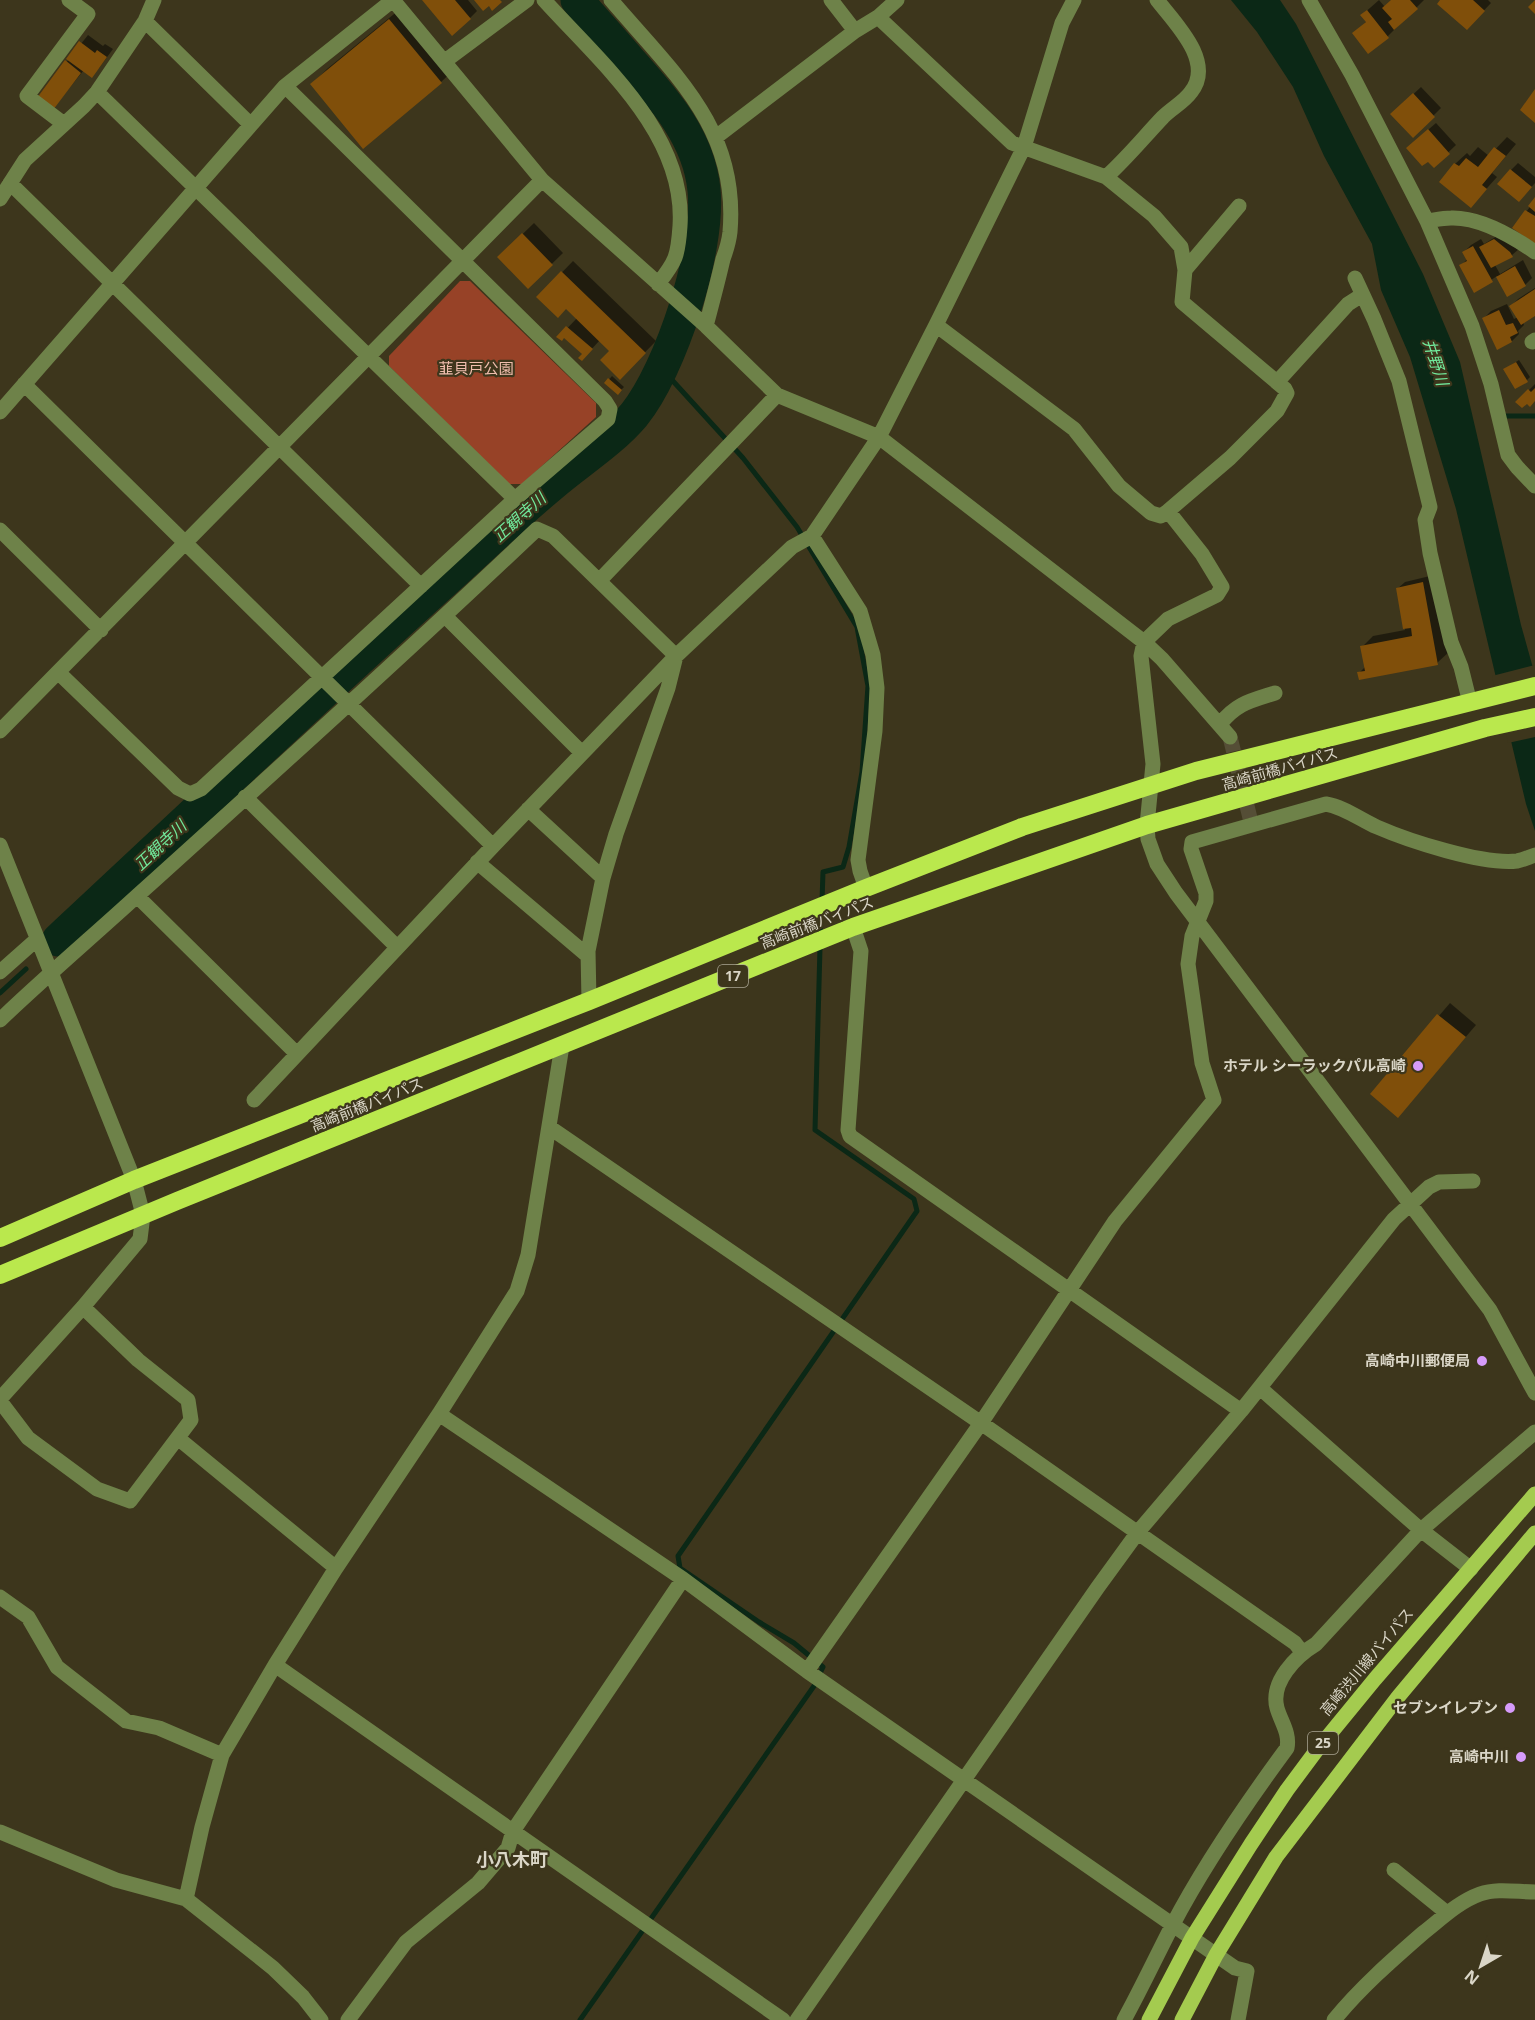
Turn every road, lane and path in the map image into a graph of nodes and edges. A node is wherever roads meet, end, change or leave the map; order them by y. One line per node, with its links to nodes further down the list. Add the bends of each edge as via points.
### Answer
1 (69, 0): 18 (street, via 88,14 27,96)
2 (154, 0): 13 (street)
3 (527, 0): 15 (street)
4 (544, 0): 34 (street, via 630,95 650,122 674,171 681,209 679,240 674,264)
5 (611, 0): 20 (street, via 693,96)
6 (831, 0): 14 (street)
7 (897, 0): 12 (street)
8 (1074, 0): 21 (street, via 1062,23)
9 (1157, 0): 22 (street, via 1190,44 1198,64 1197,81 1191,93)
10 (1309, 0): 28 (street)
11 (396, 1): 15 (street); 16 (street)
12 (878, 17): 14 (street); 21 (street, via 1012,143)
13 (145, 21): 17 (street); 19 (street)
14 (855, 32): 20 (street)
15 (445, 61): 23 (street)
16 (285, 86): 19 (street); 30 (street)
17 (97, 92): 18 (street); 25 (street)
18 (64, 124): 24 (street, via 26,160)
19 (250, 124): 25 (street)
20 (716, 137): 36 (street, via 729,185 730,233)
21 (1024, 147): 22 (street); 37 (street)
22 (1107, 177): 31 (street, via 1154,216 1181,247)
23 (542, 180): 30 (street); 34 (street)
24 (10, 183): 26 (street); 33 (street)
25 (196, 188): 33 (street); 38 (street)
26 (0, 199)
27 (1239, 206): 31 (street)
28 (1426, 221): 29 (street, via 1473,220); 45 (street, via 1476,336 1508,455)
29 (1535, 252)
30 (463, 262): 38 (street); 46 (street, via 610,409 608,419)
31 (1185, 270): 39 (street, via 1182,302)
32 (1355, 278): 35 (street)
33 (113, 283): 40 (street); 44 (street)
34 (658, 284): 36 (street)
35 (1362, 295): 39 (street, via 1348,304); 62 (street, via 1399,381 1430,507 1425,520 1430,553 1451,642)
36 (700, 322): 41 (street)
37 (936, 325): 43 (street); 47 (street, via 1074,429 1136,502 1161,516)
38 (370, 356): 44 (street); 46 (street)
39 (1278, 381): 47 (street, via 1287,393 1276,411 1230,458)
40 (24, 384): 42 (street); 50 (street)
41 (777, 395): 43 (street); 51 (street)
42 (0, 412)
43 (879, 437): 49 (street); 55 (street)
44 (280, 448): 50 (street); 52 (street)
45 (1535, 486)
46 (515, 499): 52 (street)
47 (1168, 511): 55 (street, via 1222,587 1217,595 1168,619)
48 (0, 530): 54 (street)
49 (812, 536): 56 (street, via 794,546); 77 (street, via 860,611 873,655 877,688 875,731 858,860)
50 (185, 544): 54 (street); 58 (street)
51 (600, 580): 53 (street, via 553,536 537,529); 56 (street)
52 (421, 586): 58 (street)
53 (445, 616): 61 (street); 67 (street)
54 (101, 630): 57 (street)
55 (1144, 642): 64 (street); 68 (street, via 1141,657)
56 (676, 656): 67 (street); 76 (street)
57 (59, 673): 58 (street, via 178,788 190,794 201,789); 65 (street)
58 (324, 679): 61 (street)
59 (1535, 686): 62 (highway, 高崎前橋バイパス / 17)
60 (1275, 693): 64 (street, via 1244,703)
61 (346, 700): 69 (street); 73 (street)
62 (1474, 702): 68 (highway, 高崎前橋バイパス / 17)
63 (1535, 717): 71 (highway, 高崎前橋バイパス / 17)
64 (1220, 724): 66 (street)
65 (0, 731)
66 (1230, 737)
67 (582, 753): 70 (street)
68 (1152, 784): 71 (street); 77 (highway, 高崎前橋バイパス / 17, via 1022,826)
69 (245, 797): 78 (street); 82 (street)
70 (528, 809): 73 (street); 76 (street)
71 (1147, 825): 79 (street, via 1157,864); 80 (highway, 高崎前橋バイパス / 17)
72 (0, 845): 81 (street)
73 (493, 846): 75 (street)
74 (1529, 858): 79 (street, via 1491,859 1436,848 1326,804 1250,822 1192,842 1206,893)
75 (477, 862): 82 (street); 83 (street)
76 (603, 878): 83 (street)
77 (866, 888): 86 (highway, 高崎前橋バイパス / 17)
78 (137, 896): 85 (street); 89 (street)
79 (1198, 922): 94 (street); 98 (street, via 1188,964 1202,1063 1214,1100 1122,1211)
80 (853, 927): 88 (highway, 高崎前橋バイパス / 17); 98 (street, via 861,951 850,1136)
81 (36, 939): 84 (street); 85 (street)
82 (397, 947): 89 (street)
83 (588, 956): 86 (street)
84 (0, 972)
85 (50, 972): 87 (street); 92 (street)
86 (589, 1001): 92 (highway, 高崎前橋バイパス / 17)
87 (0, 1020)
88 (561, 1046): 91 (street); 95 (highway, 高崎前橋バイパス / 17)
89 (297, 1054): 90 (street)
90 (254, 1100)
91 (549, 1127): 104 (street, via 528,1256 517,1291); 105 (street)
92 (134, 1180): 95 (street); 96 (highway, 高崎前橋バイパス / 17)
93 (1473, 1181): 94 (street, via 1439,1182)
94 (1409, 1204): 100 (street); 101 (street, via 1490,1310)
95 (143, 1215): 97 (highway, 高崎前橋バイパス / 17); 99 (street, via 140,1239)
96 (0, 1238)
97 (0, 1275)
98 (1070, 1289): 103 (street); 105 (street)
99 (83, 1307): 102 (street); 107 (street, via 138,1360 188,1400 191,1420)
100 (1260, 1388): 103 (street); 109 (street)
101 (1535, 1392)
102 (0, 1400): 107 (street, via 28,1438 97,1489 130,1501)
103 (1241, 1411): 110 (street)
104 (439, 1414): 112 (street); 114 (street)
105 (981, 1423): 110 (street); 118 (street)
106 (1535, 1432): 109 (street)
107 (179, 1439): 112 (street)
108 (1535, 1494): 113 (main road, 高崎渋川線バイパス / 25)
109 (1421, 1530): 113 (street); 116 (street, via 1316,1644)
110 (1138, 1532): 116 (street); 120 (street)
111 (1535, 1533): 129 (main road, 25, via 1398,1697 1283,1848)
112 (336, 1569): 117 (street)
113 (1471, 1569): 128 (main road, 高崎渋川線バイパス / 25, via 1316,1751)
114 (683, 1579): 118 (street); 121 (street)
115 (0, 1596): 119 (street, via 28,1617 57,1667 126,1720 159,1728)
116 (1302, 1652): 127 (street, via 1275,1696 1289,1739 1287,1748 1237,1818)
117 (275, 1665): 119 (street); 121 (street)
118 (807, 1671): 120 (street)
119 (222, 1755): 125 (street)
120 (965, 1780): 127 (street); 133 (street)
121 (513, 1831): 131 (street, via 508,1848 478,1883 406,1942); 132 (street)
122 (0, 1832): 125 (street, via 116,1880)
123 (1394, 1870): 126 (street)
124 (1535, 1892): 126 (street, via 1480,1894)
125 (186, 1899): 130 (street, via 273,1968)
126 (1447, 1913): 138 (street, via 1395,1957)
127 (1173, 1924): 128 (street); 134 (street)
128 (1192, 1938): 129 (street); 135 (main road, 高崎渋川線バイパス / 25)
129 (1216, 1955): 136 (main road, 25); 137 (street, via 1247,1971)
130 (321, 2020)
131 (348, 2020)
132 (783, 2020)
133 (797, 2020)
134 (1124, 2020)
135 (1149, 2020)
136 (1182, 2020)
137 (1238, 2020)
138 (1334, 2020)

